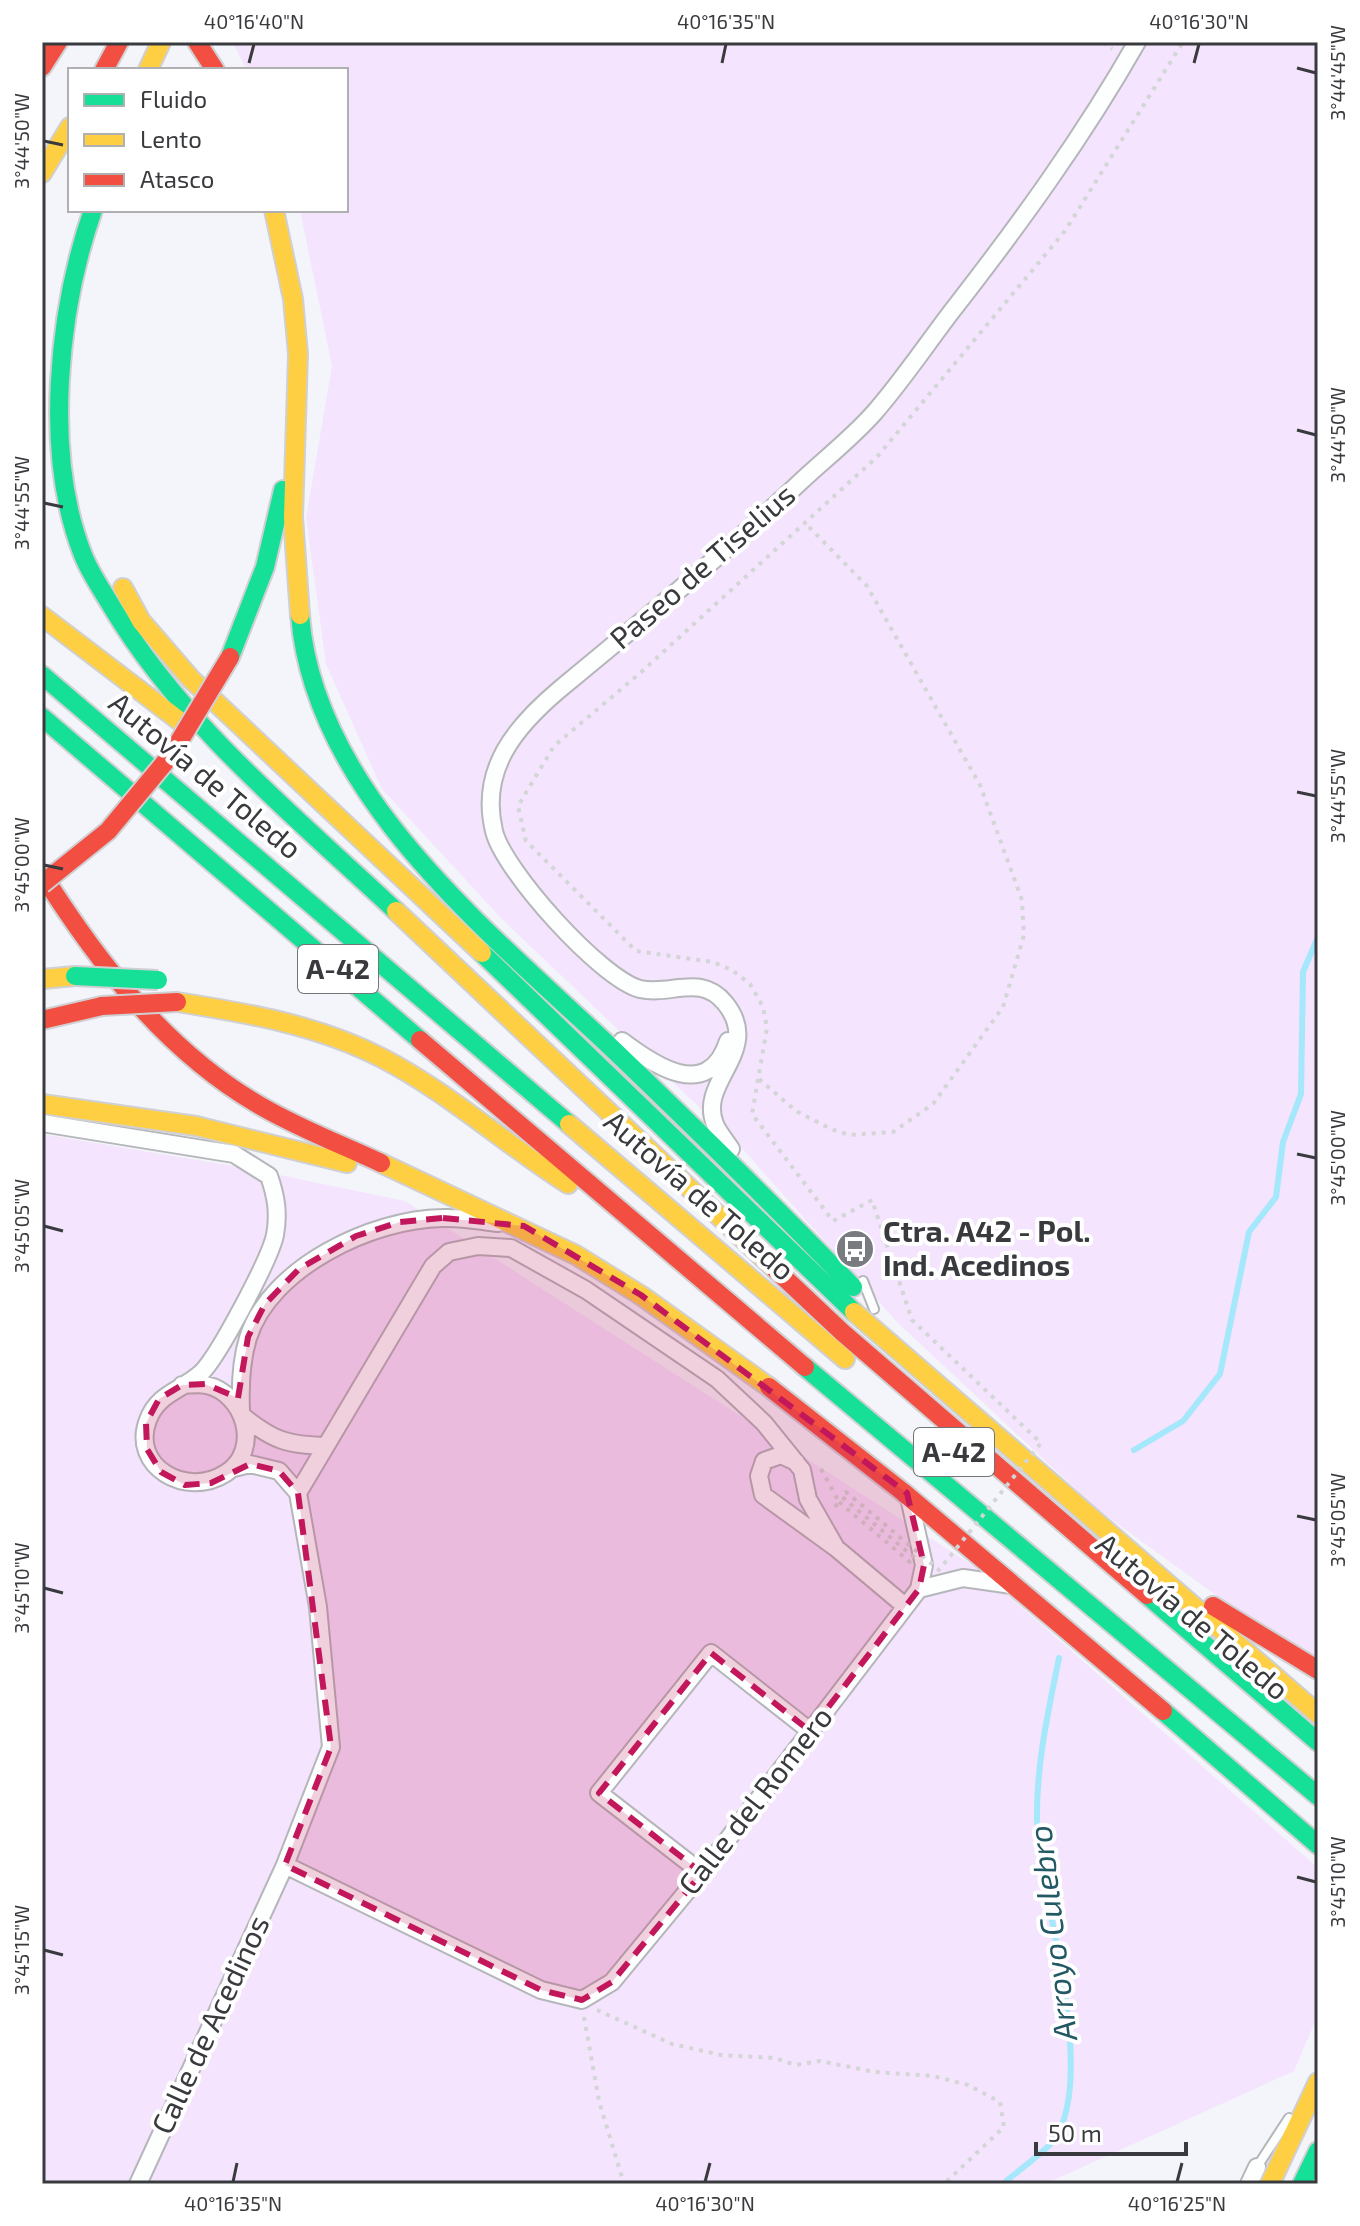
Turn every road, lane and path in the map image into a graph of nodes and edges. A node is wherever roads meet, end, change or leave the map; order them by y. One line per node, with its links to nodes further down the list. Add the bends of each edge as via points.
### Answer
1 (58, 42): 7 (main road)
2 (119, 42): 8 (main road)
3 (161, 42): 9 (main road)
4 (197, 42): 10 (main road)
5 (1137, 42): 28 (street, Paseo de Tiselius, via 1033,206 873,414 730,547 526,718 499,757 490,804 494,834 513,871 592,958 619,980 642,989 696,985 713,992)
6 (1183, 42): 17 (path, via 1065,231 877,457)
7 (42, 67)
8 (105, 68)
9 (149, 68)
10 (214, 68)
11 (68, 130): 12 (main road)
12 (42, 173)
13 (92, 212): 16 (main road, via 63,328)
14 (274, 212): 15 (main road, via 293,299)
15 (296, 412): 23 (main road, bridge, via 265,567 230,657 171,755 108,831); 26 (main road, via 293,517 301,625 323,713 367,796 435,879)
16 (60, 415): 21 (main road, via 70,512 82,554 136,646 174,696); 42 (main road, via 75,478 111,567 141,621 191,679 870,1327)
17 (805, 523): 24 (path, via 554,746 518,806 526,841 636,951); 47 (path, bridge, via 867,586 980,785 1022,900 1024,935 1003,1007 933,1104 893,1132 849,1135 831,1129 796,1111 758,1079 752,1114 833,1221 872,1200 912,1320 1041,1443 939,1570 846,1492 842,1497 915,1558 910,1562 839,1502)
18 (42, 616): 21 (main road)
19 (42, 675): 32 (main road, Autovía de Toledo / A-42)
20 (42, 717): 35 (main road, Autovía de Toledo / A-42)
21 (261, 784): 41 (main road)
22 (42, 874): 34 (main road, via 162,1034 242,1096)
23 (42, 884)
24 (707, 960)
25 (42, 979): 29 (main road, bridge, via 158,980 228,991 281,1008)
26 (542, 984): 28 (street, via 658,1068 679,1075 704,1072 723,1054); 33 (main road)
27 (42, 1020): 29 (main road, bridge, via 102,1006 177,1002 280,1018)
28 (734, 1020): 33 (street, via 738,1047 713,1096 713,1121)
29 (381, 1057): 35 (main road, via 472,1114 534,1163)
30 (42, 1104): 34 (main road, via 230,1130)
31 (42, 1123): 43 (street, via 234,1154 269,1176 278,1205 275,1237 226,1336 201,1373)
32 (592, 1140): 41 (main road, via 627,1156); 60 (main road, Autovía de Toledo / A-42)
33 (751, 1181): 37 (main road)
34 (444, 1191): 36 (main road)
35 (633, 1223): 61 (main road, Autovía de Toledo / A-42)
36 (524, 1226): 44 (street, via 443,1218 400,1222 356,1236 299,1269 265,1304 248,1337 240,1385); 50 (main road, via 641,1295)
37 (797, 1227): 38 (lane); 40 (main road)
38 (829, 1245)
39 (854, 1270): 40 (lane)
40 (874, 1309): 42 (main road)
41 (842, 1332): 59 (main road)
42 (921, 1367): 52 (main road)
43 (182, 1385): 44 (street, via 205,1384 226,1393); 48 (street, via 159,1399 146,1423 147,1449 154,1461 161,1472 185,1485 211,1483)
44 (242, 1414): 45 (street, via 265,1434 289,1445); 48 (street, via 246,1444)
45 (326, 1446): 46 (street, via 433,1266 449,1252 478,1246 511,1248 586,1290 704,1370 764,1423); 49 (street)
46 (796, 1462): 51 (street, via 808,1499); 51 (street, via 781,1455 764,1461 759,1476 763,1495)
47 (819, 1466)
48 (234, 1468): 49 (street, via 250,1464 279,1471)
49 (298, 1493): 63 (street, Calle de Acedinos, via 318,1607 331,1747)
50 (907, 1493): 53 (main road); 54 (street, via 924,1565)
51 (836, 1548): 55 (street)
52 (1139, 1560): 56 (main road); 57 (main road)
53 (1015, 1585): 54 (street, via 963,1578); 62 (main road)
54 (919, 1589): 55 (street, Calle del Romero)
55 (905, 1606): 58 (street, Calle del Romero)
56 (1318, 1670)
57 (1318, 1714)
58 (810, 1731): 64 (street, Calle del Romero); 64 (street, via 711,1653 599,1793)
59 (1318, 1742)
60 (1318, 1762)
61 (1318, 1796)
62 (1318, 1845)
63 (285, 1865): 65 (street, via 541,1990); 70 (street, Calle de Acedinos)
64 (702, 1873): 65 (street, Calle del Romero, via 612,1982)
65 (582, 2000): 71 (path, via 588,2055); 72 (path, via 611,2019 672,2044 795,2065 820,2061 933,2076 968,2085 1000,2102 1004,2127)
66 (1318, 2074): 69 (lane)
67 (1318, 2082): 74 (main road)
68 (1318, 2151): 75 (main road)
69 (1257, 2167): 73 (street)
70 (138, 2184)
71 (624, 2184)
72 (944, 2184)
73 (1249, 2184)
74 (1270, 2184)
75 (1302, 2184)

